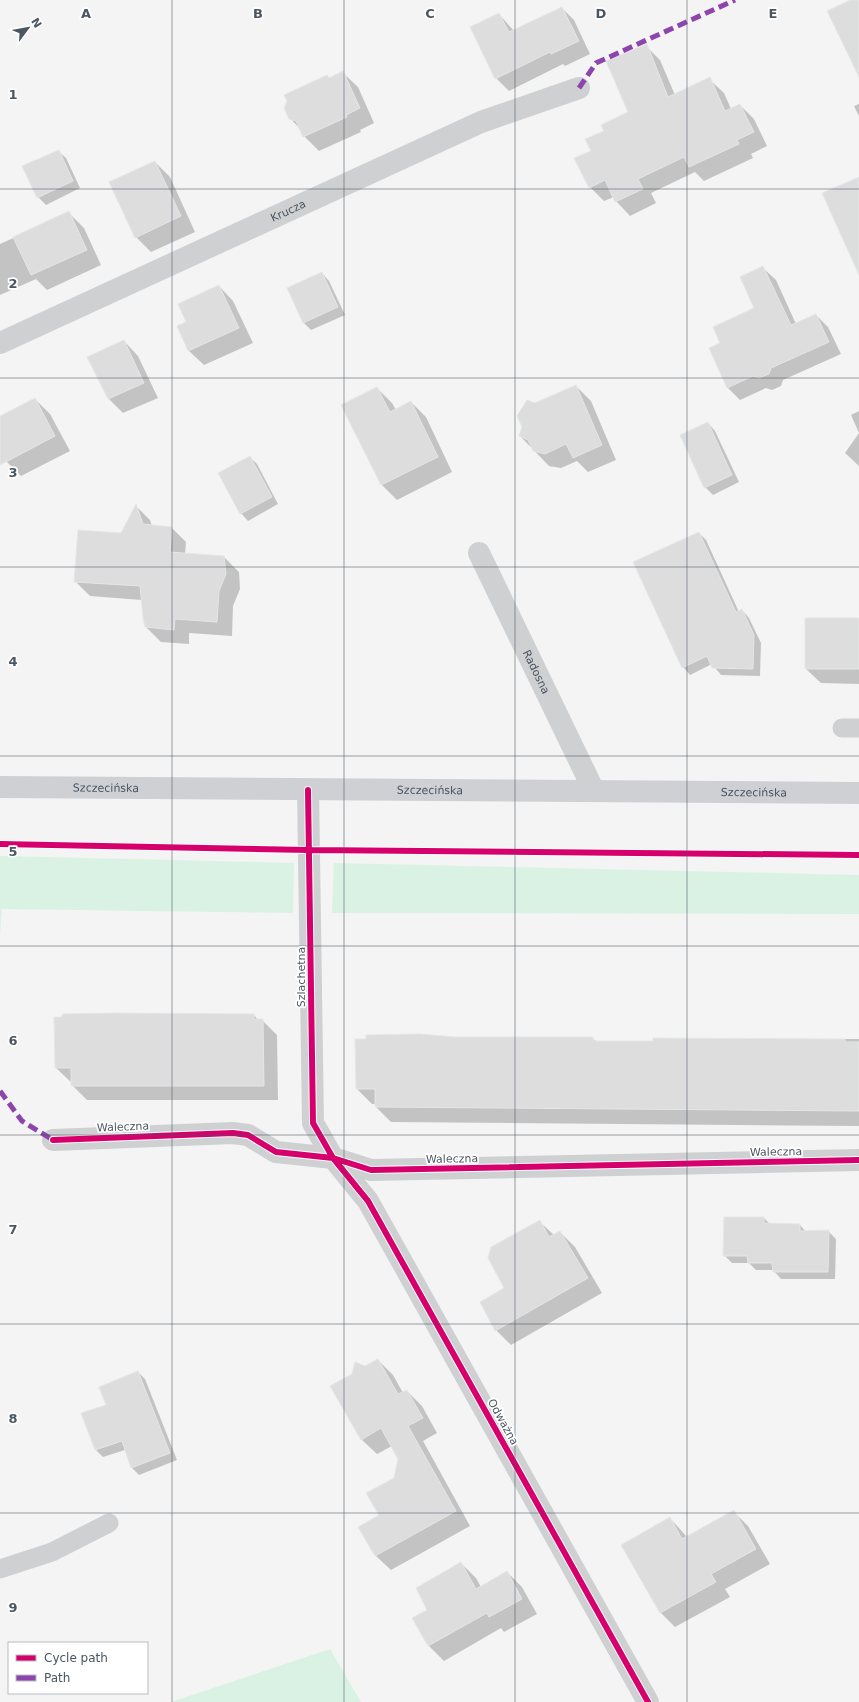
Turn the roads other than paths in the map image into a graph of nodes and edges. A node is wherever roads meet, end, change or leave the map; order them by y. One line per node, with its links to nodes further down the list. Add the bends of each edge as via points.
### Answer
1 (579, 88): 2 (street, Krucza, via 482,122)
2 (0, 343)
3 (479, 553): 6 (street, Radosna)
4 (0, 787): 5 (main road, Szczecińska)
5 (308, 790): 6 (main road, Szczecińska); 9 (street, Szlachetna, via 311,1104 313,1124)
6 (594, 790): 7 (main road, Szczecińska)
7 (859, 793)
8 (53, 1140): 9 (street, Waleczna, via 233,1133 248,1135 276,1152)
9 (333, 1158): 10 (street, Waleczna, via 371,1170); 13 (street, Odważna, via 368,1201)
10 (859, 1160)
11 (108, 1523): 12 (lane, via 52,1552)
12 (0, 1569)
13 (648, 1702)

